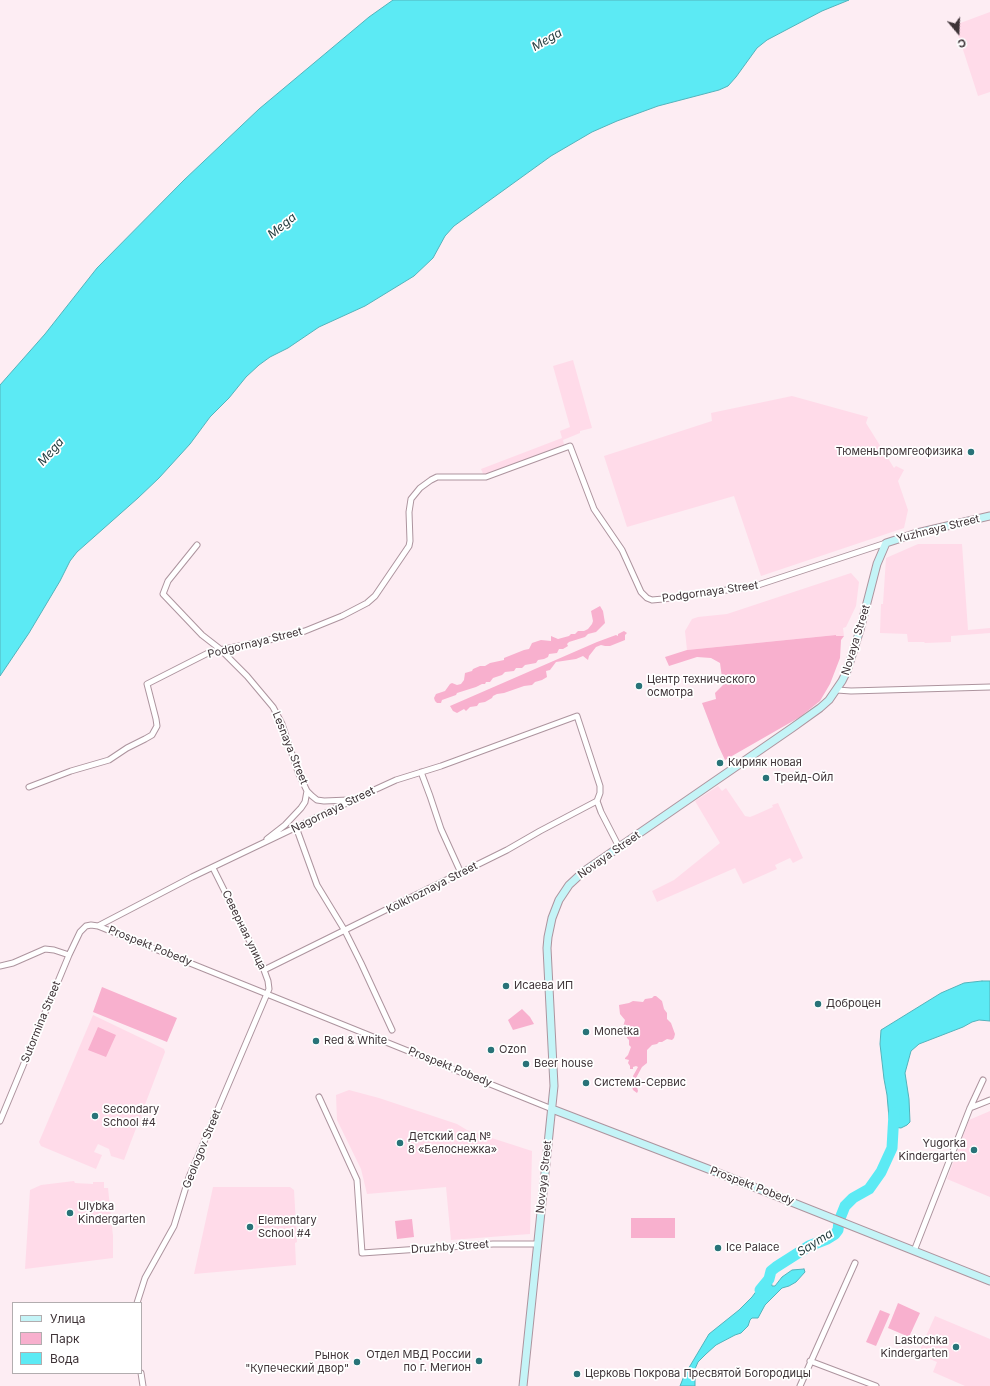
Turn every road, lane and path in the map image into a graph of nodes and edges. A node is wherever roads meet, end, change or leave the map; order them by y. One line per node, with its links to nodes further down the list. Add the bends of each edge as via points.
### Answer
1 (990, 516): 2 (street, Yuzhnaya Street)
2 (886, 543): 4 (street, Podgornaya Street, via 755,586 652,600 641,592 622,550 594,509 570,446 486,477 443,476 430,480 411,499 410,541 407,551 375,596 367,603 305,631); 6 (street, Novaya Street, via 852,656)
3 (196, 545): 4 (street, Lesnaya Street, via 168,581 163,594 202,635)
4 (220, 649): 8 (street, Podgornaya Street, via 147,684 156,726 149,737 109,760); 9 (street, Lesnaya Street, via 276,710)
5 (990, 686): 6 (street, via 851,692)
6 (837, 690): 14 (street, Novaya Street, via 804,720)
7 (421, 772): 10 (street, Nagornaya Street, via 396,780); 11 (street, Nagornaya Street, via 577,716 600,786); 16 (street, via 441,829)
8 (29, 787)
9 (307, 791): 10 (street, via 317,800); 13 (street, via 305,802 293,818)
10 (353, 800): 12 (street, Nagornaya Street)
11 (598, 801): 14 (street); 16 (street, Kolkhoznaya Street)
12 (296, 827): 13 (street, Nagornaya Street); 19 (street, via 317,885)
13 (258, 846): 15 (street, Nagornaya Street)
14 (619, 847): 29 (street, Novaya Street, via 569,885 559,900 552,918 547,948 554,1066)
15 (213, 868): 18 (street, Nagornaya Street); 22 (street, Северная улица)
16 (461, 873): 19 (street, Kolkhoznaya Street)
17 (86, 926): 18 (street, Prospekt Pobedy); 20 (street, Sutormina Street, via 80,932)
18 (98, 926): 23 (street, Prospekt Pobedy)
19 (345, 931): 22 (street, Kolkhoznaya Street); 24 (street)
20 (69, 955): 21 (street, via 45,949); 30 (street, Sutormina Street)
21 (0, 966)
22 (264, 970): 23 (street, Северная улица, via 269,984)
23 (267, 993): 29 (street, Prospekt Pobedy); 35 (street, Geologov Street, via 190,1177 174,1226 145,1278)
24 (392, 1030)
25 (983, 1080): 28 (street)
26 (319, 1097): 31 (street, Druzhby Street, via 357,1180 362,1253 493,1244)
27 (990, 1100): 28 (street)
28 (970, 1108): 32 (street)
29 (552, 1109): 31 (street, Novaya Street); 32 (street, Prospekt Pobedy)
30 (0, 1121)
31 (537, 1244): 39 (street, Novaya Street)
32 (914, 1251): 34 (street)
33 (855, 1263): 36 (street)
34 (990, 1280)
35 (137, 1302)
36 (810, 1362): 40 (street); 41 (street)
37 (141, 1374): 38 (street)
38 (142, 1386)
39 (523, 1386)
40 (800, 1386)
41 (876, 1386)

